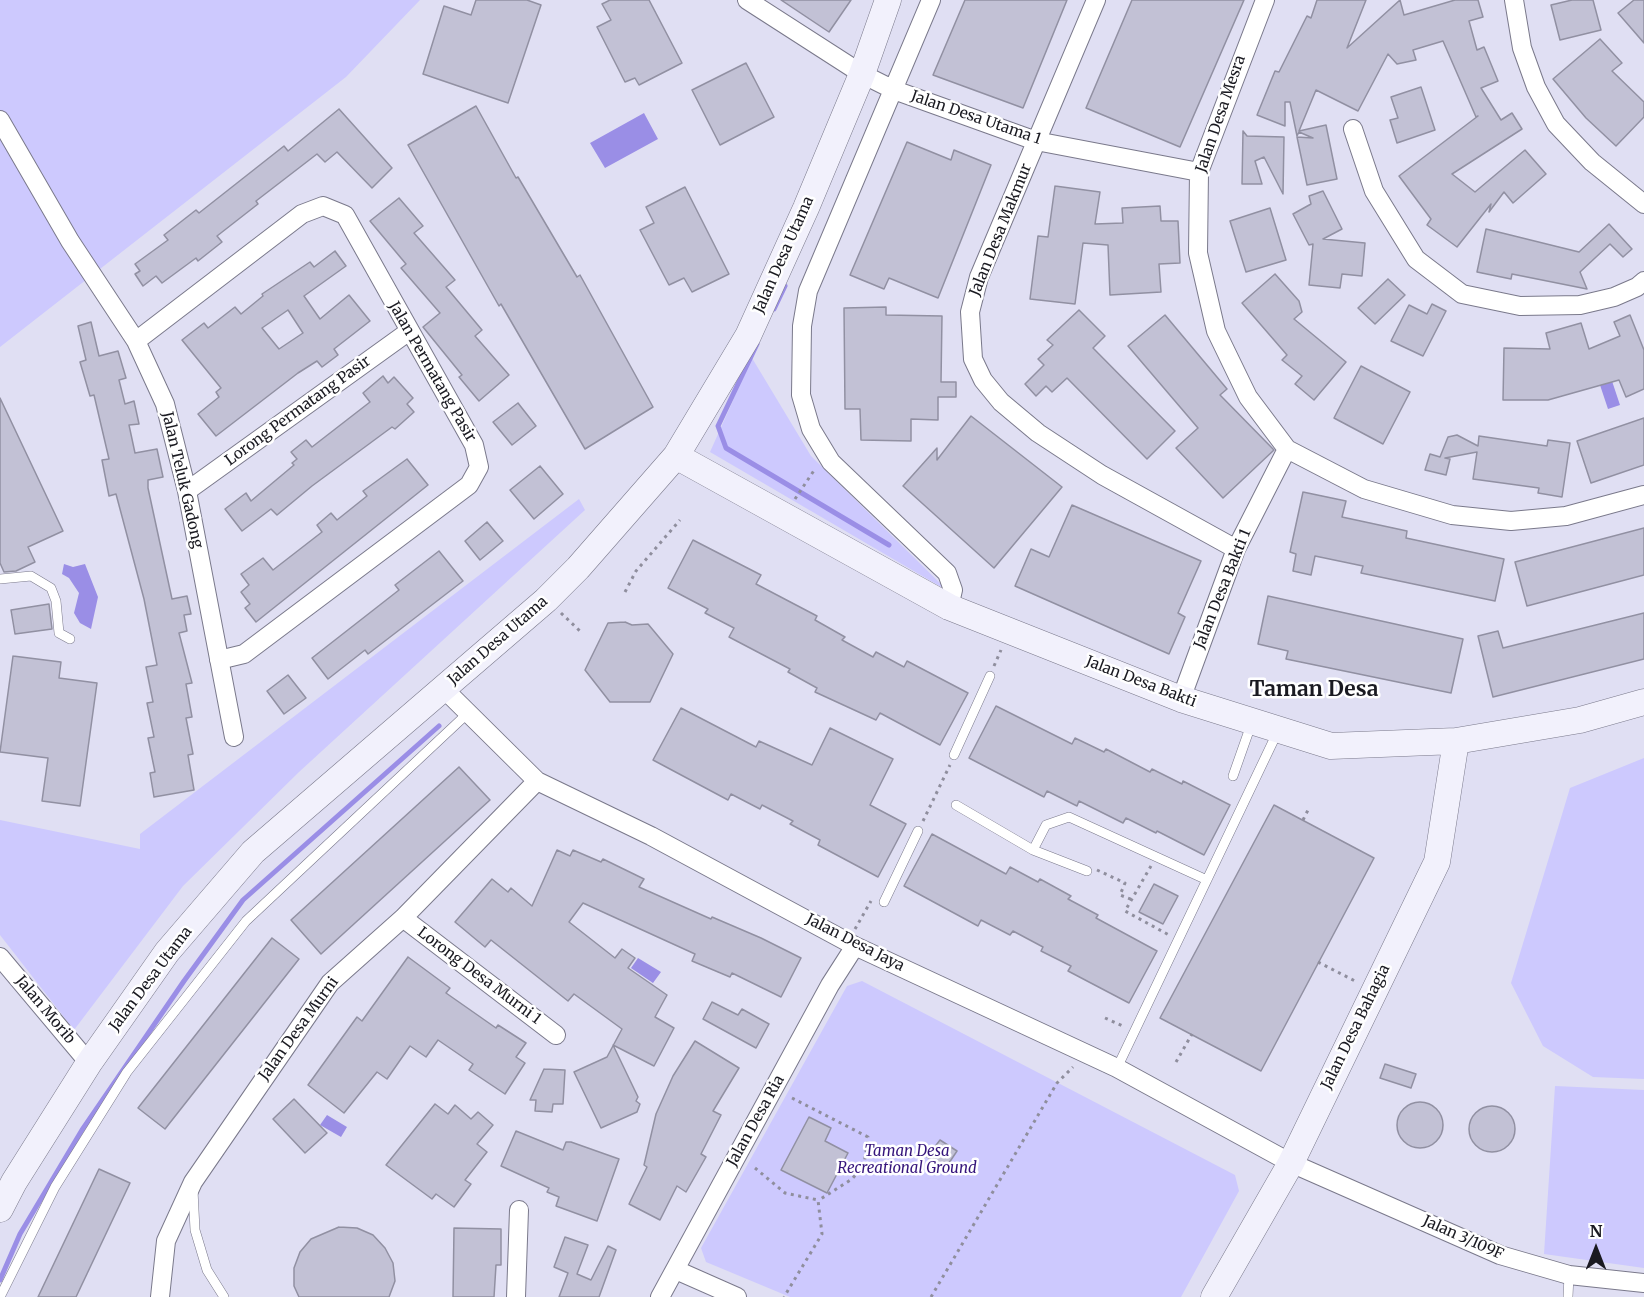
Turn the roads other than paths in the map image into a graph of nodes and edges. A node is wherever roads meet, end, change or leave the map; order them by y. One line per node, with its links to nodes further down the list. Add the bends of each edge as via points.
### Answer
1 (747, 0): 7 (street, Jalan Desa Utama 1)
2 (888, 0): 7 (street, Jalan Desa Utama)
3 (931, 0): 8 (street)
4 (1095, 0): 11 (street, Jalan Desa Makmur)
5 (1264, 0): 12 (street, Jalan Desa Mesra)
6 (1514, 0): 13 (street, via 1522,48 1536,87 1557,124 1592,162)
7 (862, 75): 8 (street, Jalan Desa Utama 1); 18 (street, Jalan Desa Utama, via 748,336)
8 (894, 90): 11 (street, Jalan Desa Utama 1); 23 (street, via 808,291 802,326 801,395 811,429 831,462 947,573 953,590)
9 (0, 120): 16 (street, Jalan Teluk Gadong, via 70,241)
10 (1353, 129): 14 (street, via 1374,191 1416,259 1461,294 1520,306 1580,305 1614,297 1638,287)
11 (1036, 141): 12 (street, Jalan Desa Utama 1); 21 (street, Jalan Desa Makmur, via 979,277 969,312 972,359 1001,402 1038,433 1102,476)
12 (1199, 172): 17 (street, Jalan Desa Mesra, via 1198,253 1216,331 1248,396)
13 (1644, 204)
14 (1644, 280)
15 (408, 332): 16 (street, Jalan Permatang Pasir, via 345,215 323,206 302,214); 19 (street, Lorong Permatang Pasir); 25 (street, Jalan Permatang Pasir, via 474,445 479,467 469,485 244,654)
16 (136, 341): 19 (street, Jalan Teluk Gadong, via 165,404)
17 (1287, 449): 20 (street, Jalan Desa Mesra, via 1364,489 1452,515 1511,521 1566,516); 21 (street, Jalan Desa Bakti 1)
18 (676, 456): 23 (street, Jalan Desa Bakti); 27 (street, Jalan Desa Utama, via 578,568)
19 (187, 491): 25 (street, Jalan Teluk Gadong)
20 (1644, 495)
21 (1236, 549): 28 (street, Jalan Desa Bakti 1)
22 (0, 579): 24 (lane, via 31,576 51,588 59,633)
23 (949, 607): 28 (street, Jalan Desa Bakti)
24 (69, 639)
25 (219, 660): 33 (street, Jalan Teluk Gadong)
26 (990, 676): 35 (lane)
27 (444, 689): 30 (street, Jalan Desa Jaya); 48 (street, Jalan Desa Utama, via 254,852 167,952)
28 (1181, 699): 31 (street, Jalan Desa Bakti)
29 (1644, 702): 34 (street, Jalan Desa Bakti, via 1580,720)
30 (468, 713): 37 (street, Jalan Desa Jaya); 57 (lane, via 246,921 128,1072 55,1187)
31 (1252, 722): 32 (street, Jalan Desa Bakti); 36 (lane)
32 (1278, 731): 34 (street, Jalan Desa Bakti, via 1331,746); 42 (lane)
33 (234, 737)
34 (1456, 741): 50 (street, Jalan Desa Bahagia, via 1437,862)
35 (954, 755)
36 (1233, 776)
37 (537, 781): 44 (street, Jalan Desa Murni); 45 (street, Jalan Desa Jaya, via 651,836)
38 (956, 805): 40 (lane)
39 (918, 831): 43 (lane)
40 (1033, 850): 41 (lane); 42 (lane, via 1046,825 1069,817)
41 (1087, 871)
42 (1207, 880): 49 (lane)
43 (884, 902)
44 (403, 918): 47 (street, Lorong Desa Murni 1); 51 (street, Jalan Desa Murni, via 330,983)
45 (851, 944): 49 (street, Jalan Desa Jaya); 54 (street, Jalan Desa Ria)
46 (0, 957): 48 (street, Jalan Morib)
47 (556, 1035)
48 (89, 1064): 52 (street, Jalan Desa Utama)
49 (1117, 1068): 50 (street, Jalan Desa Jaya)
50 (1291, 1163): 55 (street, Jalan 3/109F, via 1500,1256); 63 (street, Jalan Desa Bahagia)
51 (192, 1182): 58 (street, Jalan Desa Murni, via 166,1241); 59 (lane, via 195,1230 207,1270)
52 (0, 1209)
53 (519, 1210): 60 (street)
54 (676, 1270): 61 (street, Jalan Desa Ria); 62 (street)
55 (1569, 1275): 56 (street, Jalan 3/109F); 64 (lane)
56 (1644, 1283)
57 (0, 1297)
58 (160, 1297)
59 (225, 1297)
60 (516, 1297)
61 (660, 1297)
62 (737, 1297)
63 (1214, 1297)
64 (1568, 1297)

